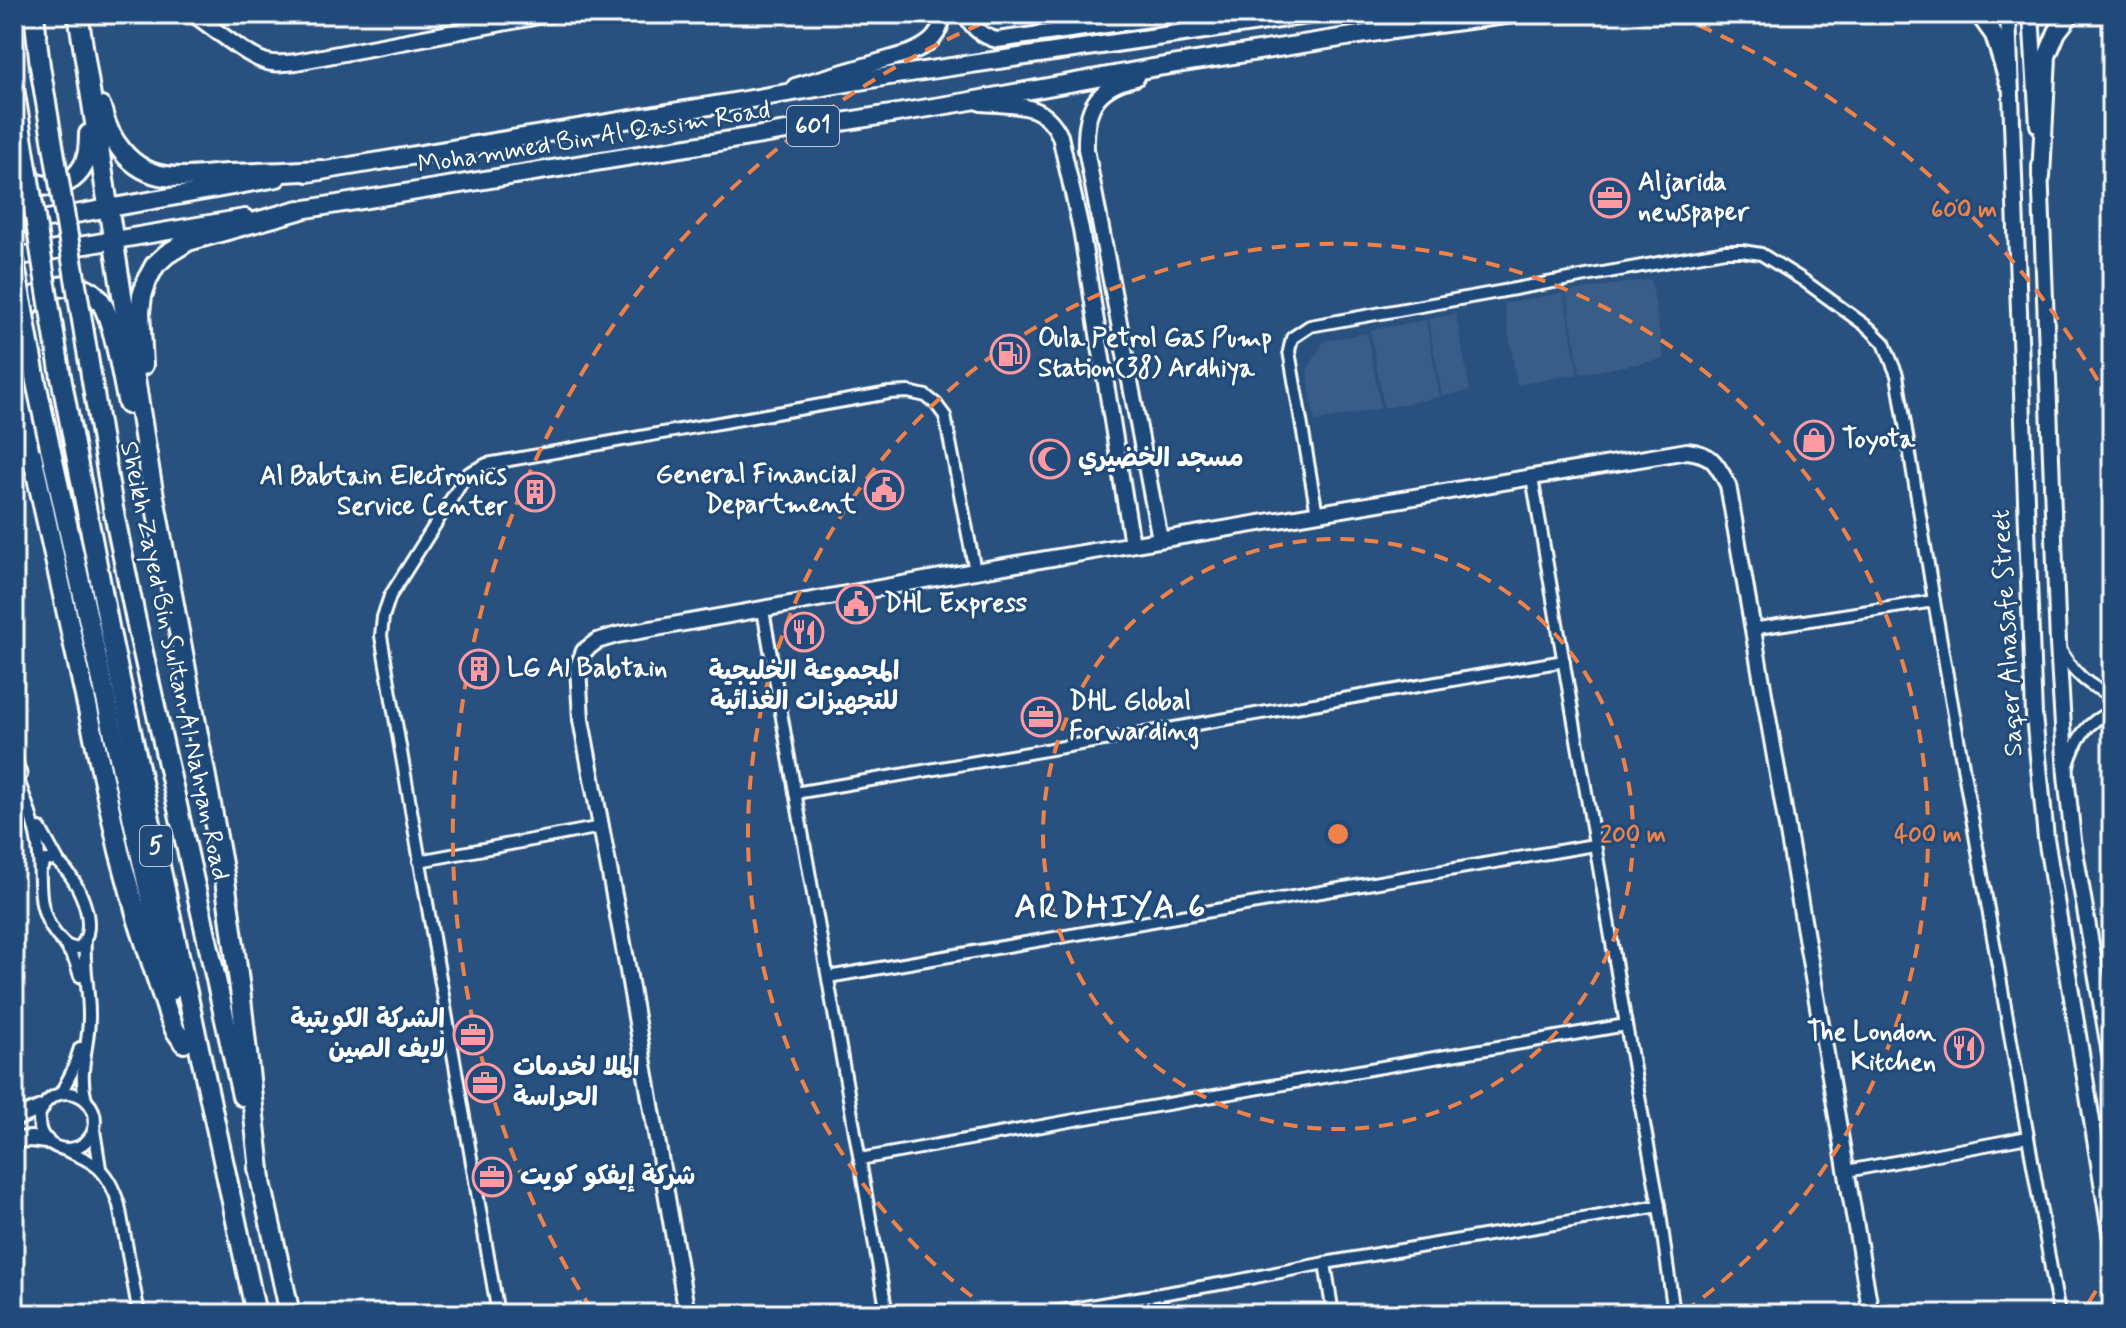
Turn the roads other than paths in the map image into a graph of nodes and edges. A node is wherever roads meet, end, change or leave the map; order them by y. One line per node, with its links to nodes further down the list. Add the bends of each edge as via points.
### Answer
1 (34, 14): 77 (highway, Sheikh Zayed Bin Sultan Al Nahyan Road / 5, bridge, via 113,508)
2 (81, 14): 18 (highway); 25 (highway, via 107,129 142,169 166,177)
3 (193, 14): 14 (street, via 253,56 280,64)
4 (550, 14): 14 (street)
5 (943, 14): 20 (street, via 940,31 924,47)
6 (965, 14): 15 (street, via 979,32 997,40 1164,17)
7 (1314, 14): 15 (main road, Mohammed Bin Al Qasim Road / 601)
8 (1505, 14): 9 (main road, Mohammed Bin Al Qasim Road / 601); 16 (main road, Mohammed Bin Al Qasim Road / 601)
9 (1513, 14)
10 (1979, 14): 17 (main road, via 1994,35)
11 (2008, 14): 17 (street, Saqer Alnasafe Street)
12 (2031, 14): 26 (street, Saqer Alnasafe Street)
13 (2071, 14): 26 (main road, via 2047,56)
14 (519, 17)
15 (1264, 20): 20 (main road, Mohammed Bin Al Qasim Road / 601)
16 (1378, 32): 21 (main road, Mohammed Bin Al Qasim Road / 601); 22 (street, via 1124,80 1091,106)
17 (2009, 84): 79 (street, Saqer Alnasafe Street, via 2035,729 2046,838)
18 (88, 86): 24 (highway, via 89,143 76,176 49,187 32,183); 27 (highway)
19 (14, 88): 64 (highway, Sheikh Zayed Bin Sultan Al Nahyan Road / 5, bridge, via 111,637)
20 (761, 97): 25 (main road, Mohammed Bin Al Qasim Road / 601)
21 (965, 102): 23 (street, via 1025,106 1039,112 1054,125); 28 (main road, Mohammed Bin Al Qasim Road / 601)
22 (1086, 149): 23 (street, via 1074,141); 39 (street)
23 (1065, 157): 40 (street)
24 (14, 166)
25 (321, 170): 27 (main road, Mohammed Bin Al Qasim Road / 601)
26 (2041, 177): 45 (street, Saqer Alnasafe Street)
27 (108, 208): 29 (main road, Mohammed Bin Al Qasim Road / 601); 30 (highway)
28 (299, 210): 30 (main road, Mohammed Bin Al Qasim Road / 601); 37 (highway, via 188,241 151,273 140,312)
29 (14, 225)
30 (112, 239): 31 (main road, Mohammed Bin Al Qasim Road / 601); 37 (highway)
31 (14, 258): 62 (highway, bridge, via 33,369)
32 (14, 353): 33 (highway)
33 (15, 360): 35 (highway); 37 (highway, via 30,301 56,286 79,285 92,291 109,322)
34 (14, 384): 35 (highway)
35 (29, 441): 62 (highway, via 124,875 169,1016)
36 (1532, 477): 38 (street); 44 (street, via 1687,451 1705,453 1728,485); 46 (street)
37 (151, 480): 77 (highway, via 225,880)
38 (1317, 514): 39 (street); 42 (street, via 1289,351 1292,338 1310,326 1742,251 1761,254 1803,280 1884,343 1897,375)
39 (1160, 539): 40 (street)
40 (1132, 544): 41 (street)
41 (975, 571): 43 (street); 56 (street, via 945,416 926,396 908,392 760,414 477,468 462,482 395,587 383,617 382,646)
42 (1934, 601): 44 (street); 70 (street)
43 (763, 610): 52 (street); 53 (street, via 617,635 584,651 578,666 580,707)
44 (1752, 629): 76 (street)
45 (2058, 644): 47 (street, via 2076,673); 51 (street, Saqer Alnasafe Street)
46 (1564, 661): 52 (street); 54 (street)
47 (2112, 695)
48 (2112, 711): 51 (street, via 2077,738)
49 (14, 754): 55 (street, via 40,829)
50 (14, 769): 57 (street, via 35,831)
51 (2066, 775): 63 (street, Saqer Alnasafe Street)
52 (795, 793): 60 (street)
53 (601, 827): 56 (street); 85 (street)
54 (1594, 845): 60 (street); 61 (street)
55 (58, 861): 57 (street, via 46,860); 58 (street, via 84,901)
56 (419, 861): 84 (street)
57 (40, 870): 59 (street, via 42,907)
58 (85, 939): 59 (street, via 78,948); 66 (street)
59 (66, 946): 65 (street, via 79,969 84,1011 80,1049)
60 (828, 977): 74 (street)
61 (1626, 1025): 74 (street); 78 (street)
62 (184, 1043): 64 (highway)
63 (2112, 1065)
64 (207, 1089): 82 (highway, Sheikh Zayed Bin Sultan Al Nahyan Road / 5)
65 (61, 1093): 66 (street); 67 (street)
66 (86, 1100): 69 (street, via 94,1113)
67 (41, 1108): 68 (street); 72 (street, via 39,1125)
68 (14, 1119)
69 (94, 1129): 73 (street, via 85,1143); 75 (street)
70 (2028, 1137): 76 (street); 91 (street)
71 (14, 1140): 72 (street)
72 (46, 1141): 73 (street)
73 (63, 1149): 75 (street)
74 (860, 1159): 86 (street)
75 (100, 1168): 81 (street, via 119,1205)
76 (1847, 1171): 90 (street)
77 (261, 1179): 83 (highway, Sheikh Zayed Bin Sultan Al Nahyan Road / 5)
78 (1659, 1206): 80 (street); 89 (street)
79 (2112, 1244)
80 (1325, 1263): 87 (street); 88 (street)
81 (139, 1314)
82 (256, 1314)
83 (290, 1314)
84 (498, 1314)
85 (687, 1314)
86 (887, 1314)
87 (1043, 1314)
88 (1333, 1314)
89 (1674, 1314)
90 (1871, 1314)
91 (2059, 1314)

